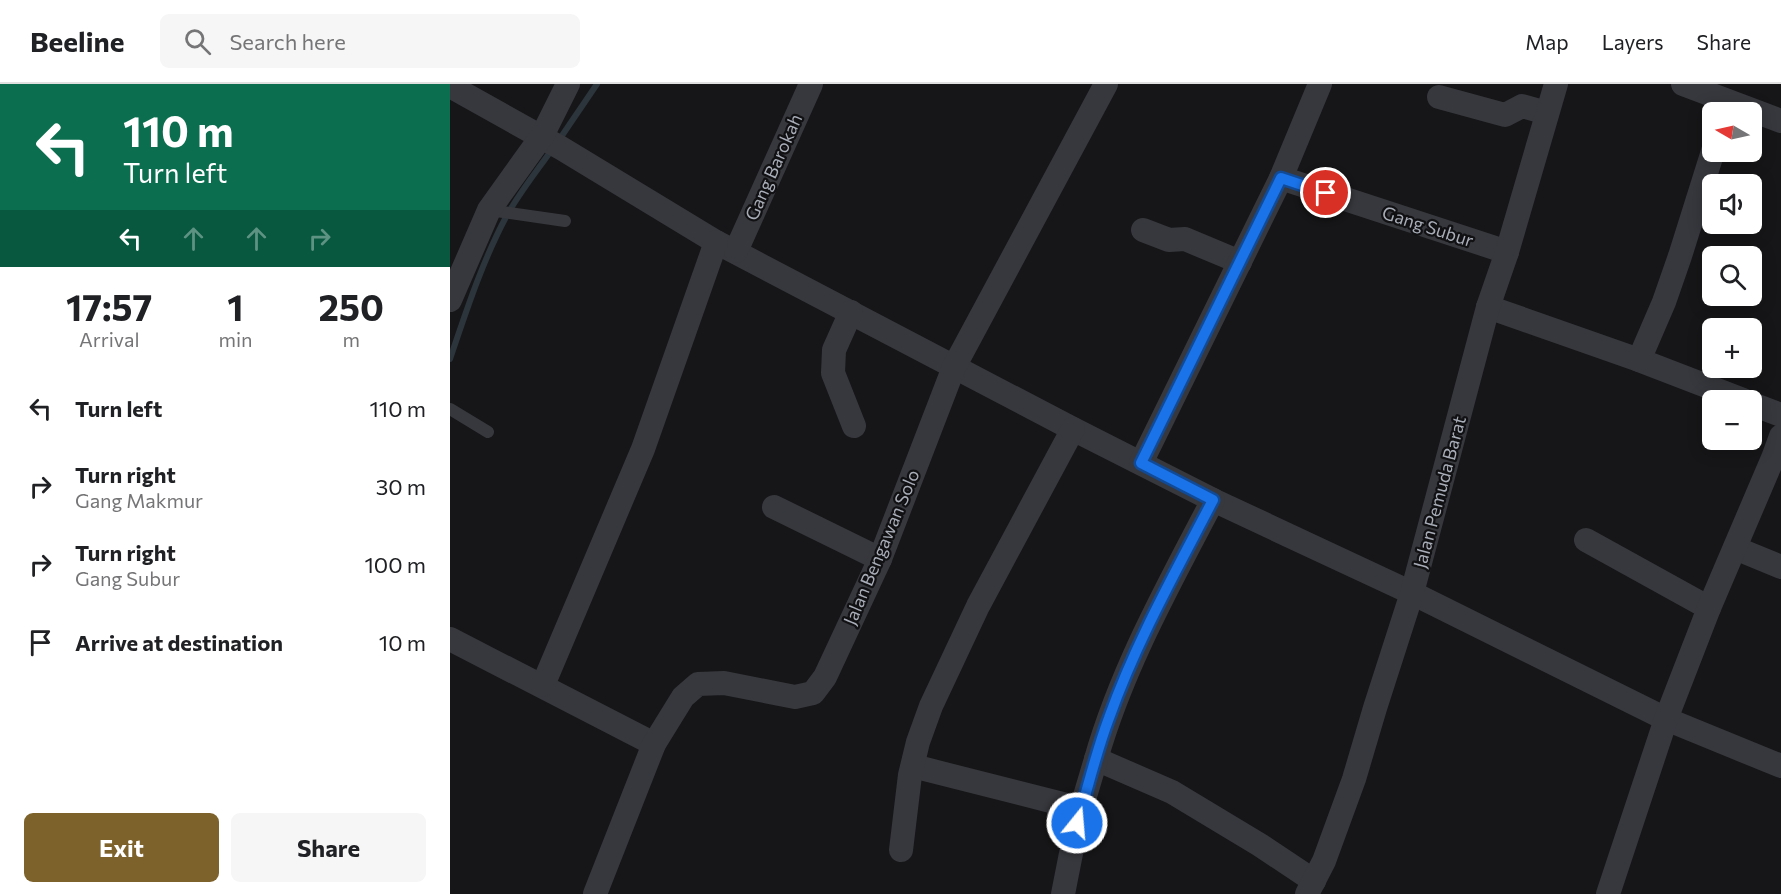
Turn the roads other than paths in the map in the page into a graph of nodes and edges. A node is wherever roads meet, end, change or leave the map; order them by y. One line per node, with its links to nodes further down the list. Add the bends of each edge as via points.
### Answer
1 (568, 84): 13 (street)
2 (811, 84): 19 (street, Gang Barokah)
3 (1106, 84): 26 (street, Jalan Bengawan Solo)
4 (1320, 84): 15 (street)
5 (1556, 84): 10 (street, Jalan Pemuda Barat)
6 (1683, 84): 9 (street)
7 (450, 86): 13 (street)
8 (1439, 97): 10 (street, via 1500,114 1508,115 1522,106)
9 (1717, 102)
10 (1547, 113): 20 (street, Jalan Pemuda Barat)
11 (1762, 116): 12 (street)
12 (1781, 121)
13 (550, 142): 16 (street); 19 (street)
14 (1710, 162): 25 (street, via 1664,302)
15 (1281, 178): 20 (street, Gang Subur); 21 (street)
16 (499, 212): 17 (lane); 22 (street)
17 (565, 221)
18 (1143, 230): 21 (street, via 1168,240 1185,239)
19 (726, 247): 24 (street); 45 (street, Gang Barokah)
20 (1507, 252): 23 (street, Jalan Pemuda Barat)
21 (1240, 262): 35 (street)
22 (450, 300)
23 (1488, 307): 25 (street); 42 (street, Jalan Pemuda Barat)
24 (851, 312): 26 (street); 31 (street, via 834,350 833,373)
25 (1639, 360): 27 (street)
26 (954, 367): 32 (street); 40 (street, Jalan Bengawan Solo)
27 (1717, 390)
28 (1762, 408): 30 (street)
29 (450, 409): 33 (lane)
30 (1781, 415)
31 (854, 426)
32 (1073, 429): 35 (street); 49 (street, via 931,706)
33 (488, 432)
34 (1778, 452): 39 (street)
35 (1141, 463): 36 (street)
36 (1213, 500): 42 (street); 48 (street, via 1139,646)
37 (774, 507): 40 (street)
38 (1586, 540): 43 (street)
39 (1735, 548): 41 (street); 43 (street)
40 (880, 559): 47 (street, Jalan Bengawan Solo, via 825,677 813,693 795,697 724,683 698,684 683,696)
41 (1781, 567)
42 (1412, 593): 46 (street); 53 (street, Jalan Pemuda Barat, via 1339,823)
43 (1709, 608): 46 (street)
44 (450, 639): 45 (street)
45 (543, 685): 47 (street)
46 (1666, 719): 50 (street); 56 (street)
47 (654, 744): 54 (street, Jalan Bengawan Solo)
48 (1096, 759): 51 (street); 53 (street, via 1172,792 1260,845)
49 (913, 766): 51 (street); 52 (street)
50 (1781, 766)
51 (1082, 809): 55 (street)
52 (901, 850)
53 (1311, 888)
54 (595, 894)
55 (1063, 894)
56 (1608, 894)

